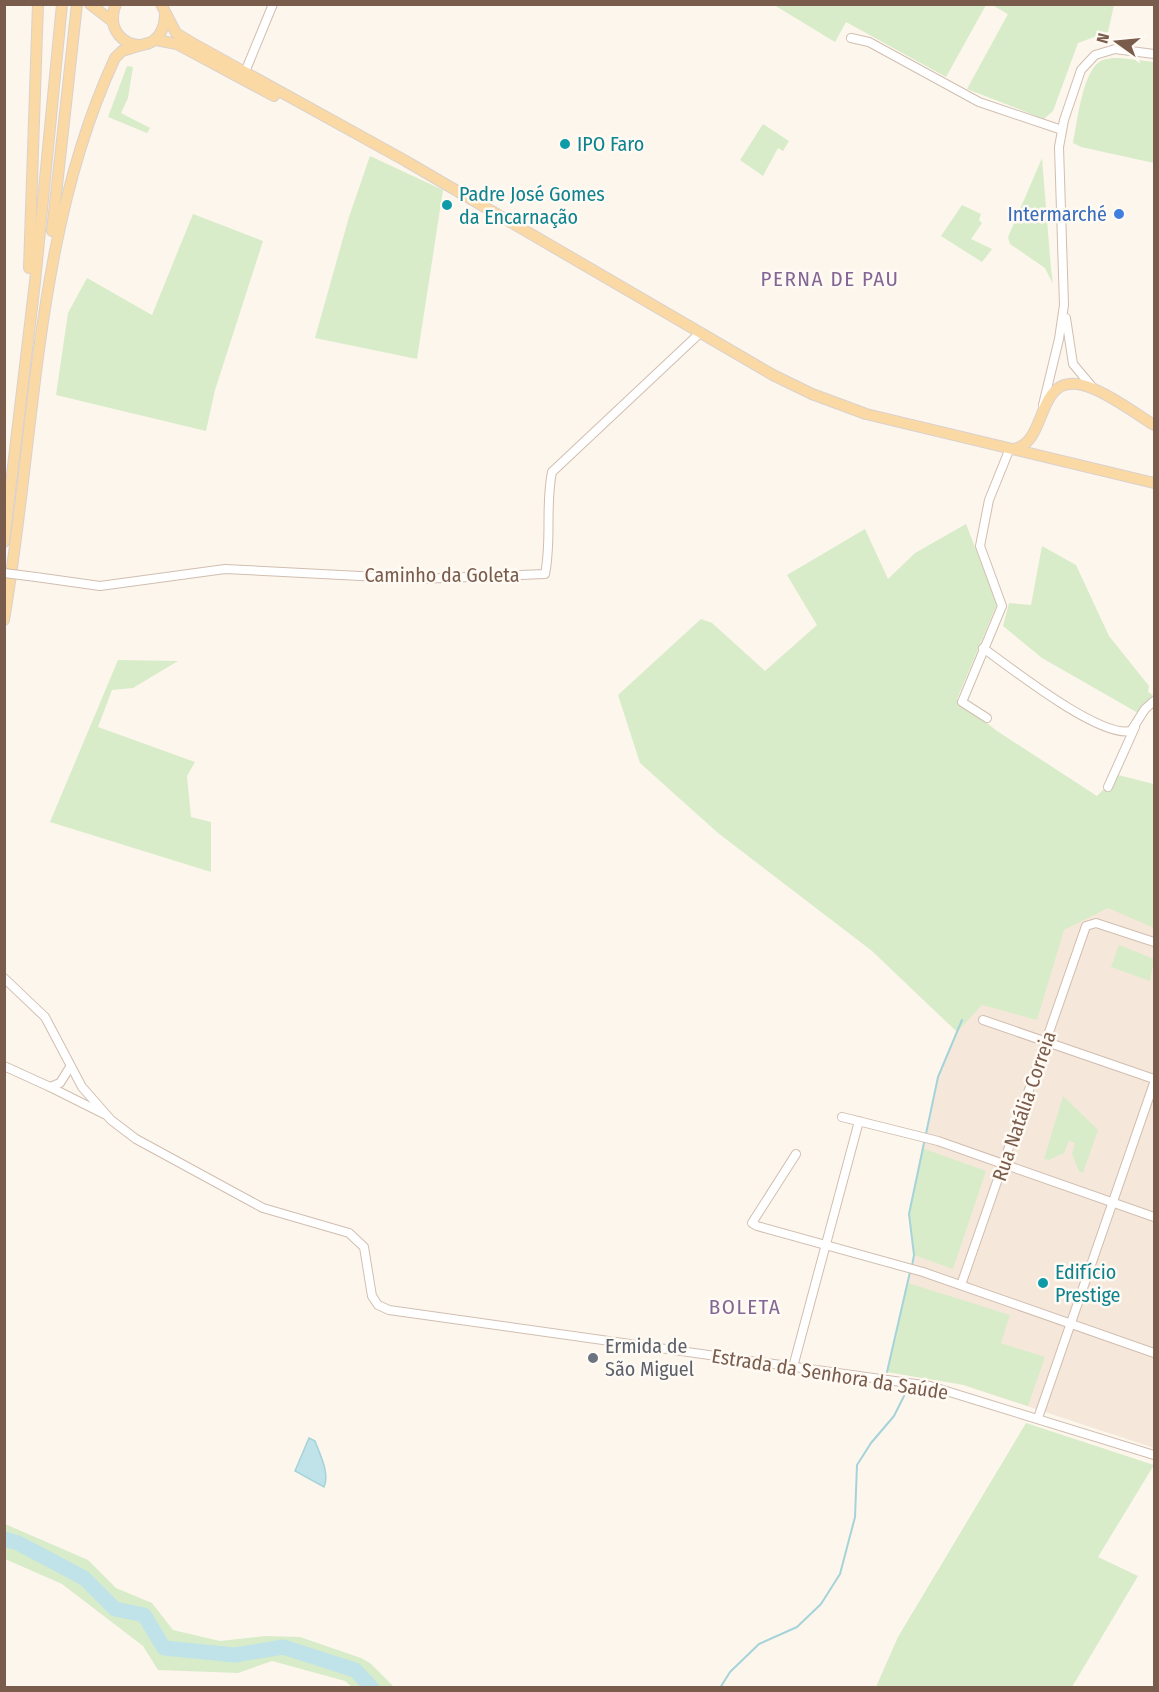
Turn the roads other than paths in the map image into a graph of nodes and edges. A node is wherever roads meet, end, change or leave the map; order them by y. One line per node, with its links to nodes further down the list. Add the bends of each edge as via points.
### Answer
1 (38, 4): 22 (main road, via 30,244)
2 (77, 4): 17 (main road)
3 (90, 4): 8 (main road)
4 (116, 4): 8 (main road)
5 (273, 4): 12 (street)
6 (62, 7): 22 (main road)
7 (162, 7): 10 (main road, via 163,31); 12 (main road, via 176,33)
8 (112, 21): 10 (main road, via 125,41 140,45)
9 (851, 38): 13 (street, via 869,42 979,102)
10 (152, 42): 14 (main road, via 177,44 291,105); 17 (main road, via 118,53 83,134 58,226)
11 (1155, 54): 13 (street, via 1114,49 1095,55 1081,70)
12 (245, 72): 14 (main road)
13 (1062, 130): 15 (street, via 1059,173)
14 (361, 137): 16 (main road)
15 (1064, 306): 18 (street, via 1073,364); 19 (street)
16 (700, 333): 23 (main road, via 783,381 846,408); 27 (street, Caminho da Goleta, bridge, via 552,472 545,574 418,579 225,568 100,586)
17 (39, 362): 28 (main road, via 18,542)
18 (1094, 389): 19 (main road, via 1068,386 1051,394); 20 (main road)
19 (1044, 405): 21 (main road)
20 (1155, 425)
21 (1033, 437): 23 (main road, via 1025,446); 24 (main road)
22 (17, 438): 26 (main road)
23 (1012, 449): 24 (main road); 29 (street, via 1001,466 980,546 1002,606)
24 (1042, 456): 25 (main road)
25 (1155, 483)
26 (4, 542)
27 (4, 573)
28 (4, 620)
29 (983, 648): 31 (street, via 962,702); 32 (street, via 1041,690 1110,730 1131,731)
30 (1155, 701): 32 (street)
31 (987, 718)
32 (1137, 724): 33 (street)
33 (1108, 787)
34 (1155, 942): 37 (street, Rua Natália Correia, via 1096,923 1086,926)
35 (4, 978): 39 (street, Estrada da Senhora da Saúde, via 45,1017)
36 (983, 1020): 37 (street)
37 (1046, 1041): 40 (street); 46 (street, Rua Natália Correia)
38 (4, 1066): 41 (street)
39 (70, 1067): 41 (street, via 60,1083); 42 (street, Estrada da Senhora da Saúde)
40 (1155, 1081): 47 (street)
41 (50, 1087): 42 (street)
42 (107, 1115): 53 (street, Estrada da Senhora da Saúde, via 136,1139 263,1208 349,1233 364,1247 372,1296 378,1305 389,1310)
43 (842, 1117): 44 (street)
44 (859, 1121): 46 (street, via 935,1140); 49 (street)
45 (796, 1154): 49 (street, via 752,1223)
46 (1004, 1164): 47 (street); 50 (street, Rua Natália Correia)
47 (1113, 1203): 48 (street); 51 (street)
48 (1155, 1217)
49 (826, 1245): 50 (street); 53 (street)
50 (961, 1285): 51 (street)
51 (1071, 1324): 52 (street); 54 (street)
52 (1155, 1353)
53 (793, 1367): 54 (street, Estrada da Senhora da Saúde, via 930,1386)
54 (1038, 1418): 55 (street, Estrada da Senhora da Saúde)
55 (1155, 1455)

